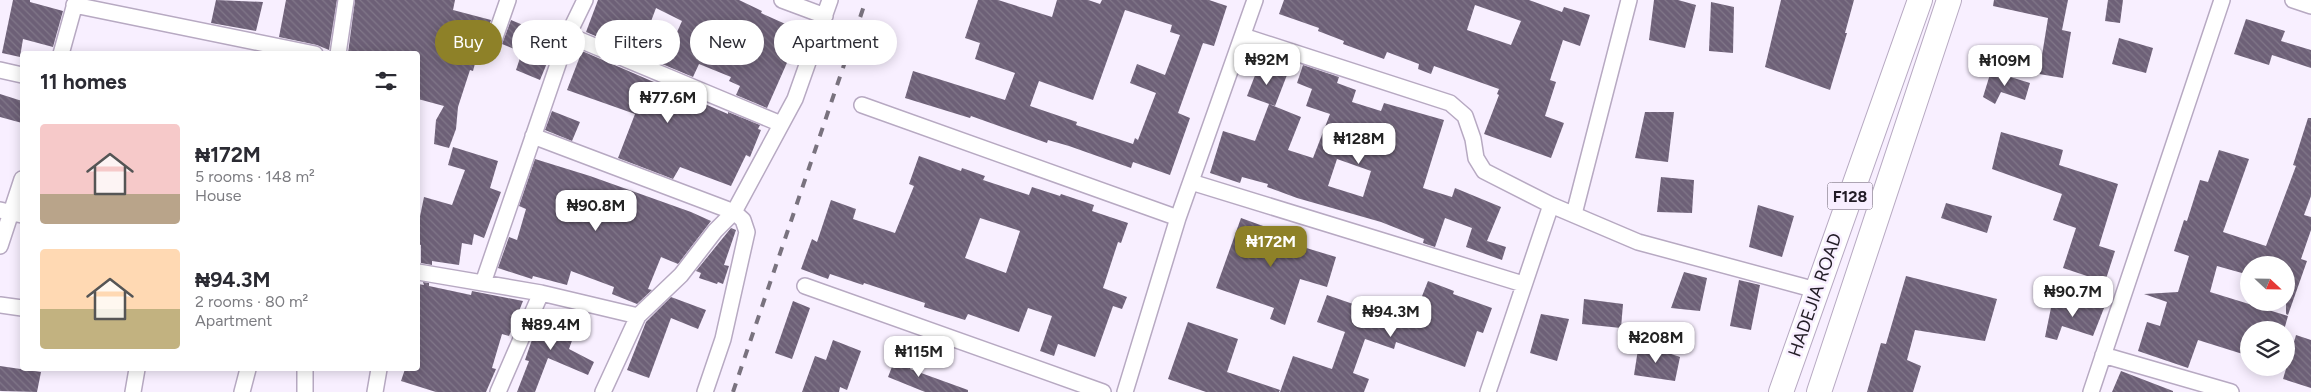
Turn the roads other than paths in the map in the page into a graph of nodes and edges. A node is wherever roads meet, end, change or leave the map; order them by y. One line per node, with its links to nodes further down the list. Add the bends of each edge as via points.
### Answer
1 (346, 0): 21 (street)
2 (508, 0): 15 (street)
3 (585, 0): 16 (street)
4 (782, 0): 14 (street)
5 (830, 0): 14 (street)
6 (1255, 0): 17 (street)
7 (1629, 0): 33 (street)
8 (1920, 0): 40 (main road, HADEJIA ROAD / F128)
9 (1949, 0): 61 (main road, HADEJIA ROAD / F128)
10 (2222, 0): 45 (street)
11 (2293, 0): 13 (street)
12 (75, 2): 19 (street); 20 (street)
13 (2311, 6)
14 (824, 16): 26 (street, via 795,99)
15 (501, 20)
16 (575, 20)
17 (1243, 36): 28 (street); 30 (street, via 1450,103 1465,116 1474,139 1476,158 1484,171)
18 (585, 42): 26 (street)
19 (62, 51)
20 (301, 51)
21 (338, 51)
22 (558, 65): 27 (street)
23 (0, 70): 24 (street)
24 (20, 75)
25 (862, 106): 34 (street)
26 (781, 124): 31 (street)
27 (533, 136): 31 (street); 37 (street)
28 (1191, 182): 34 (street); 38 (street)
29 (20, 185): 32 (street)
30 (1551, 205): 33 (street); 38 (street)
31 (734, 212): 44 (street, via 681,274); 56 (street, via 743,220 747,232 722,339)
32 (11, 213): 35 (street)
33 (1574, 214): 40 (street, via 1638,242)
34 (1178, 218): 58 (street)
35 (0, 246)
36 (420, 272): 37 (street)
37 (483, 283): 41 (street)
38 (1523, 284): 59 (street)
39 (805, 286): 57 (street)
40 (1816, 290): 60 (main road, HADEJIA ROAD / F128)
41 (542, 292): 44 (street); 54 (street)
42 (0, 305): 43 (street)
43 (20, 308)
44 (638, 316): 55 (street)
45 (2103, 355): 62 (street); 63 (street)
46 (136, 371): 50 (street)
47 (247, 371): 51 (street)
48 (305, 371): 52 (street)
49 (379, 371): 53 (street)
50 (133, 392)
51 (242, 392)
52 (305, 392)
53 (375, 392)
54 (498, 392)
55 (603, 392)
56 (705, 392)
57 (1103, 392)
58 (1125, 392)
59 (1488, 392)
60 (1781, 392)
61 (1819, 392)
62 (2091, 392)
63 (2231, 392)

